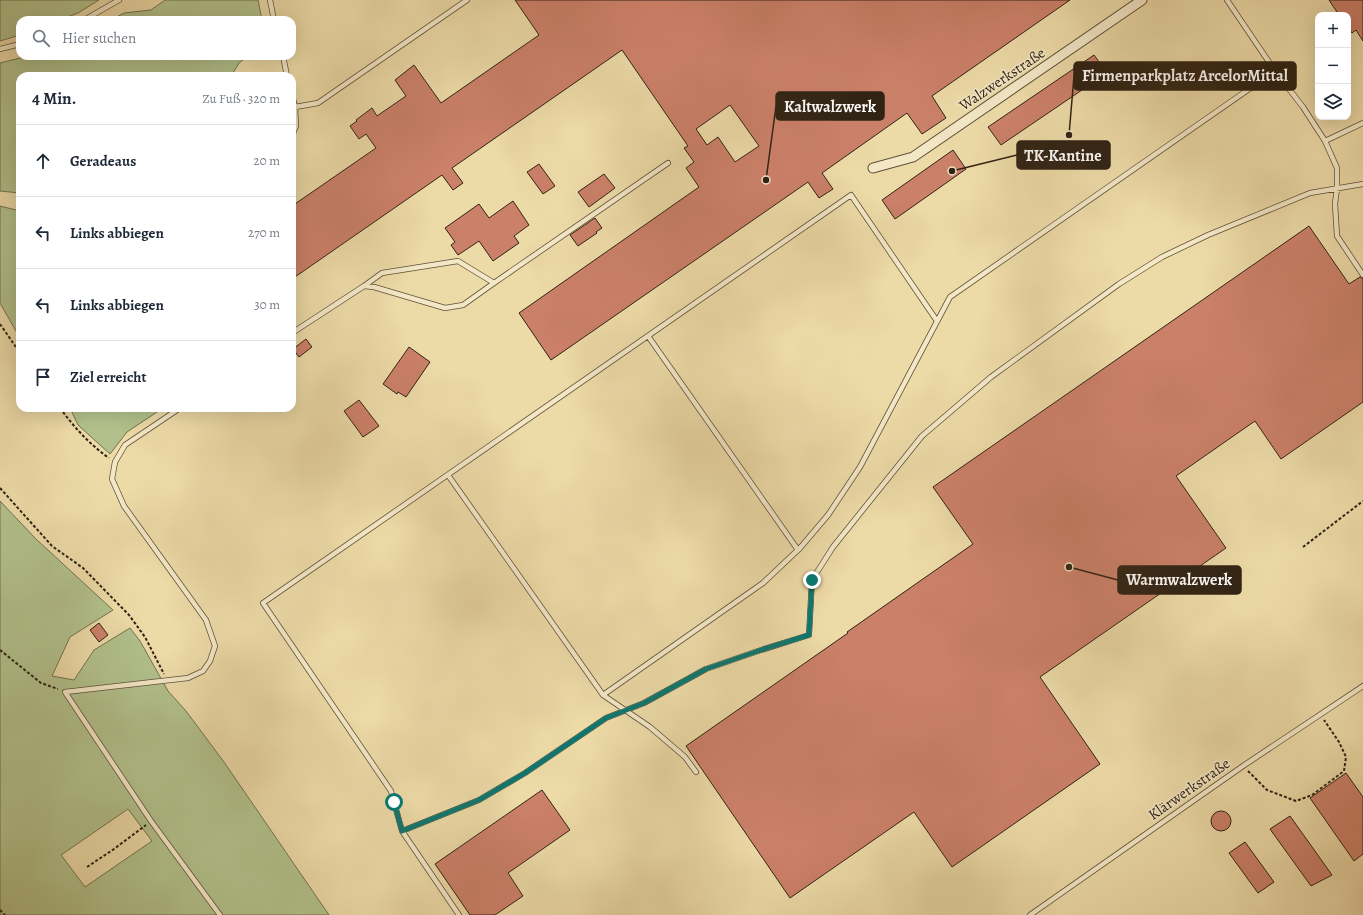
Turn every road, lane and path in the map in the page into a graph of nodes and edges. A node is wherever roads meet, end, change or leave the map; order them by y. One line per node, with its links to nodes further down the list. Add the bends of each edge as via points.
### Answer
1 (119, 0): 6 (lane)
2 (270, 0): 7 (lane)
3 (467, 0): 13 (lane, via 318,103)
4 (1142, 0): 17 (street, Walzwerkstraße, via 913,157)
5 (1228, 0): 11 (lane)
6 (91, 16)
7 (273, 16)
8 (16, 45): 9 (lane)
9 (0, 49)
10 (284, 60): 12 (lane)
11 (1275, 71): 15 (lane); 23 (lane, via 950,297)
12 (287, 72)
13 (296, 107)
14 (1363, 123): 15 (lane)
15 (1325, 141): 19 (lane, via 1338,168)
16 (668, 163): 21 (lane)
17 (873, 168)
18 (1363, 184): 19 (lane)
19 (1337, 188): 20 (lane, via 1337,236); 41 (lane, via 1310,193 1162,257 1119,284 991,377 922,436 833,547 812,580 809,635 706,669)
20 (1363, 275)
21 (494, 283): 22 (lane, via 463,305 445,308); 22 (lane, via 458,261 382,273)
22 (364, 286): 25 (lane)
23 (937, 321): 26 (lane, via 850,195); 35 (lane, via 860,467 828,515)
24 (0, 324): 27 (path)
25 (296, 330)
26 (648, 336): 31 (lane); 35 (lane)
27 (16, 347)
28 (63, 412): 30 (path, via 95,448)
29 (174, 412): 30 (lane, via 125,445)
30 (115, 462): 37 (lane, via 112,479 124,506 206,620 215,646 203,671 188,678)
31 (448, 475): 40 (lane); 46 (lane, via 263,603 391,791)
32 (0, 488): 37 (path, via 52,546 83,568 129,615 146,637)
33 (1363, 501): 34 (path)
34 (1303, 547)
35 (798, 550): 40 (lane, via 763,583)
36 (0, 650): 39 (path, via 41,683)
37 (168, 680): 39 (lane)
38 (1363, 686): 42 (lane, Klärwerkstraße)
39 (65, 692): 45 (lane)
40 (603, 695): 41 (lane)
41 (626, 710): 44 (lane, via 674,747); 46 (lane, via 606,718 525,773 479,800)
42 (1320, 715): 43 (lane, Klärwerkstraße); 43 (path, via 1346,757 1344,771 1312,795 1296,801 1267,790)
43 (1243, 766): 52 (lane, Klärwerkstraße)
44 (696, 772)
45 (151, 821): 47 (path); 50 (lane)
46 (402, 831): 51 (lane)
47 (87, 866)
48 (0, 910): 49 (path)
49 (6, 915)
50 (220, 915)
51 (459, 915)
52 (1030, 915)

